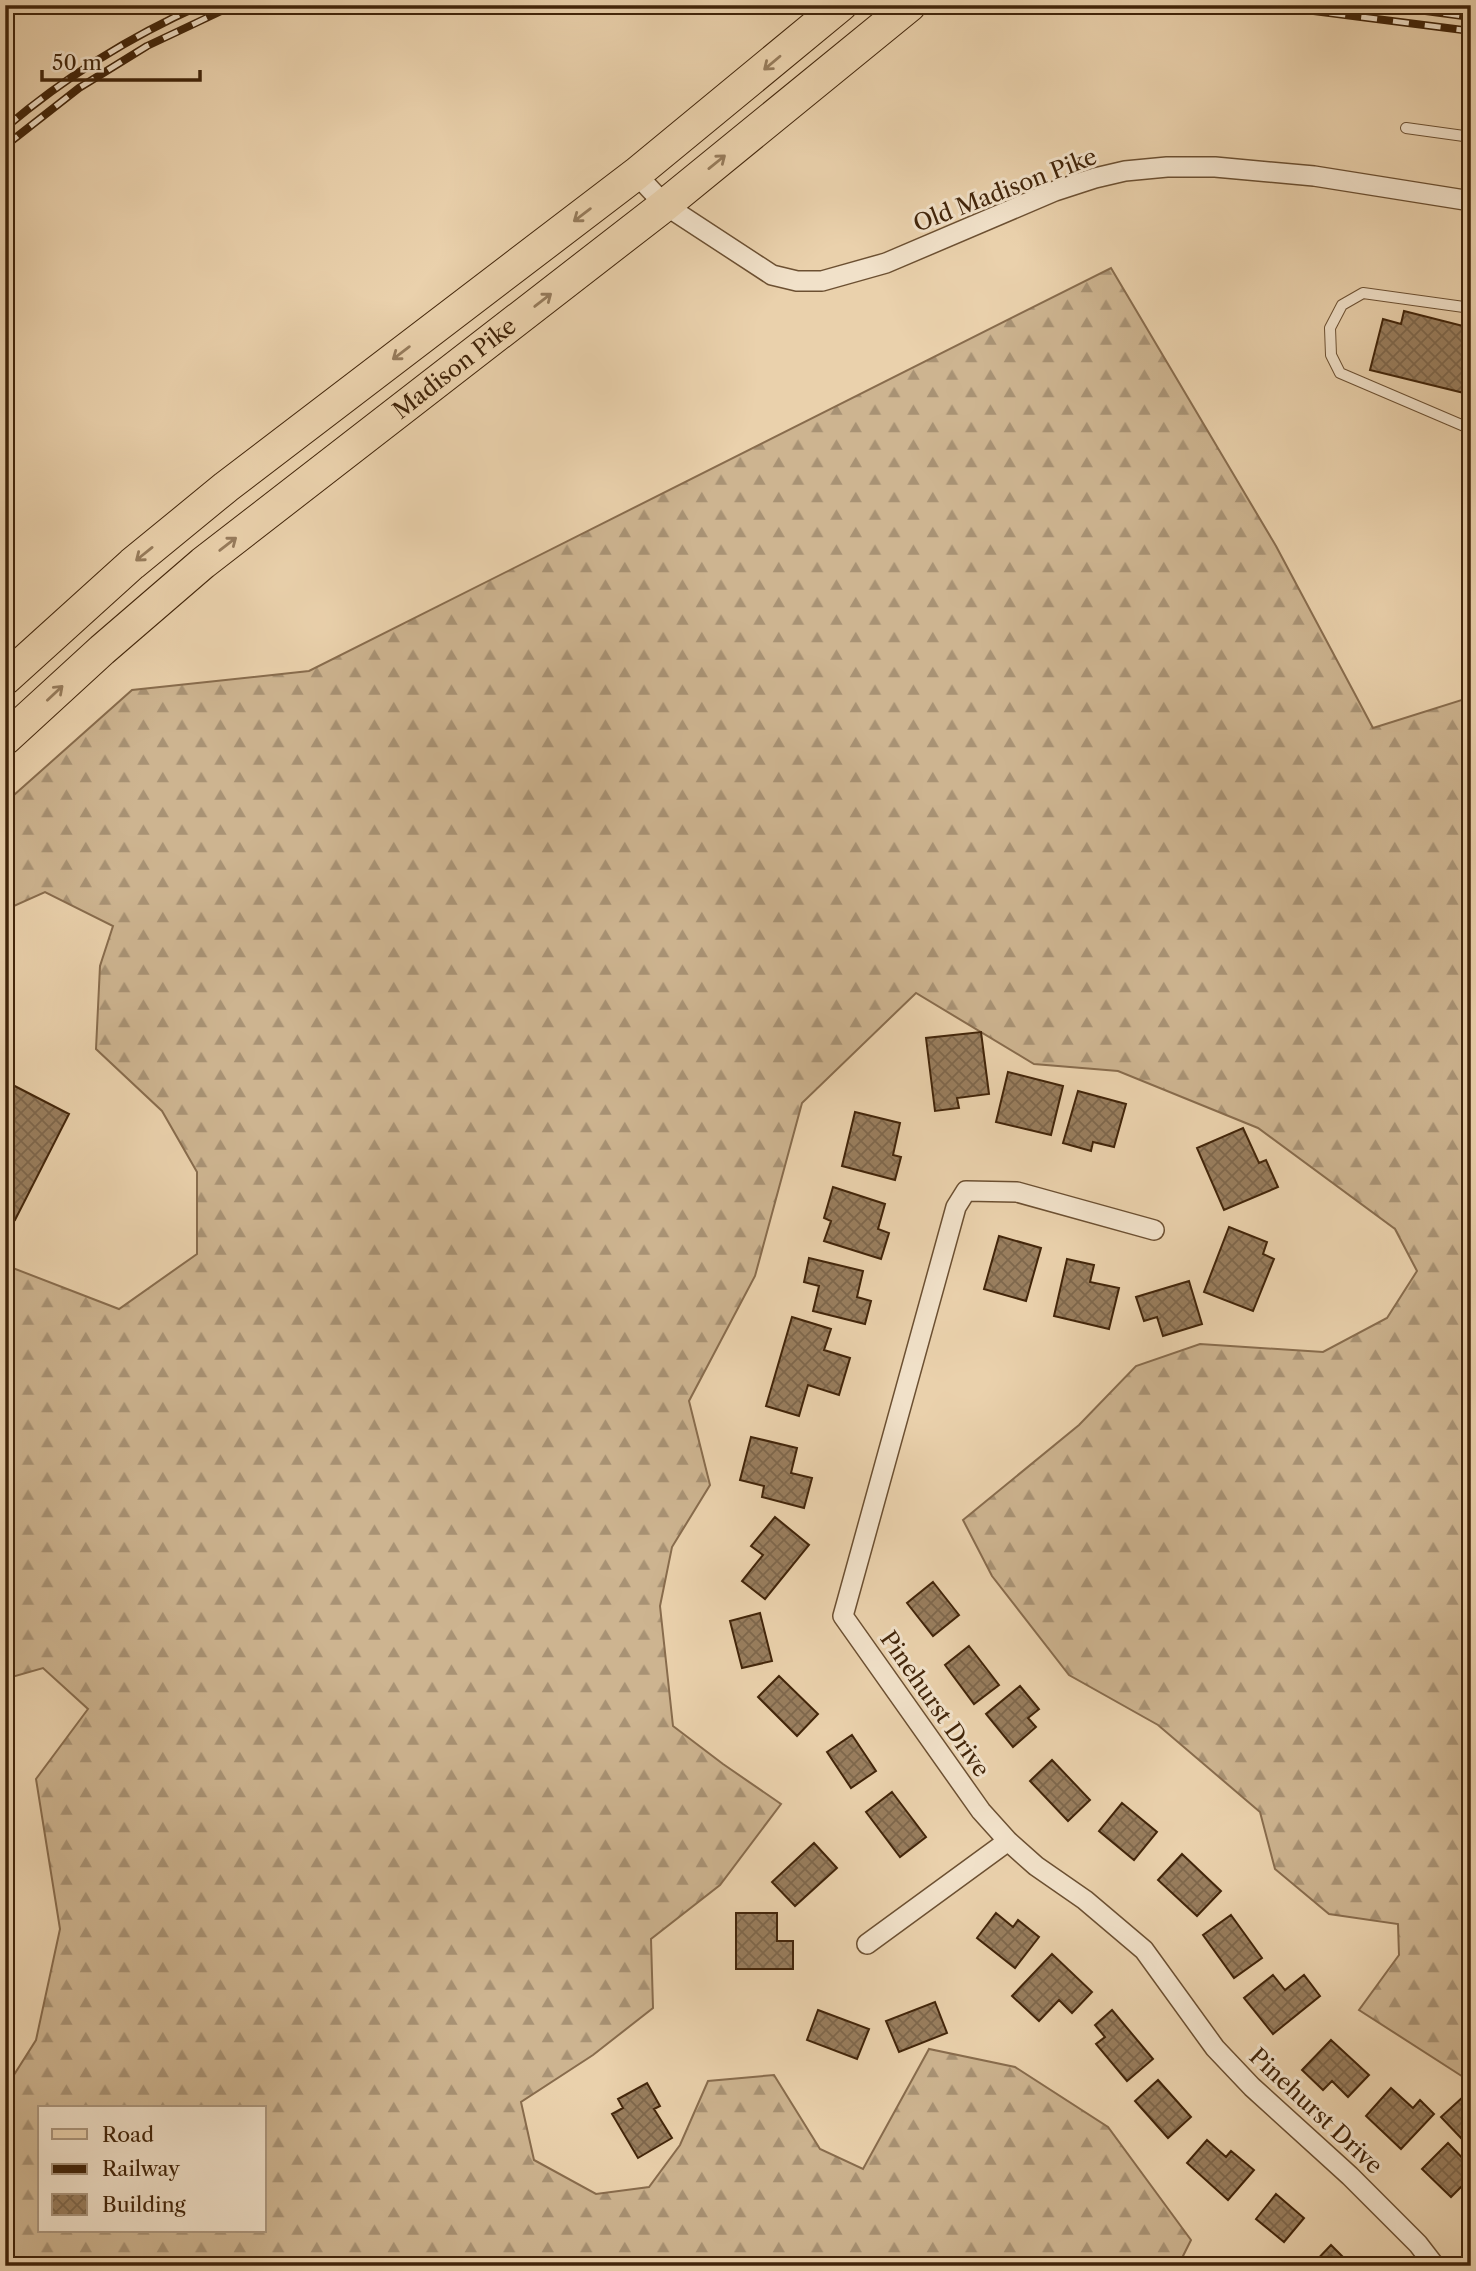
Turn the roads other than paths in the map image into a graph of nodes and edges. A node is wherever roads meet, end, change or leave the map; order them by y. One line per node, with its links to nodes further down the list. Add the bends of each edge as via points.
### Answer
1 (841, 5): 5 (main road, Madison Pike, one-way to 5)
2 (910, 5): 7 (main road, Madison Pike, one-way to 2)
3 (1406, 128): 4 (lane)
4 (1471, 137)
5 (636, 174): 7 (street, Old Madison Pike); 10 (main road, Madison Pike, one-way to 10, via 226,487 132,564)
6 (1471, 201): 7 (street, Old Madison Pike, via 1215,167 1125,171 1055,191 886,263 822,281 772,275)
7 (665, 205): 11 (main road, Madison Pike, one-way to 7, via 203,563)
8 (1471, 309): 9 (lane, via 1363,293 1342,305 1330,328 1331,355 1340,373)
9 (1471, 429)
10 (5, 680)
11 (5, 739)
12 (1154, 1230): 13 (street, Pinehurst Drive, via 1017,1192 966,1191 956,1207 843,1616 981,1811)
13 (1008, 1841): 14 (street); 15 (street, Pinehurst Drive, via 1144,1950 1215,2048 1350,2176)
14 (867, 1944)
15 (1435, 2266)

